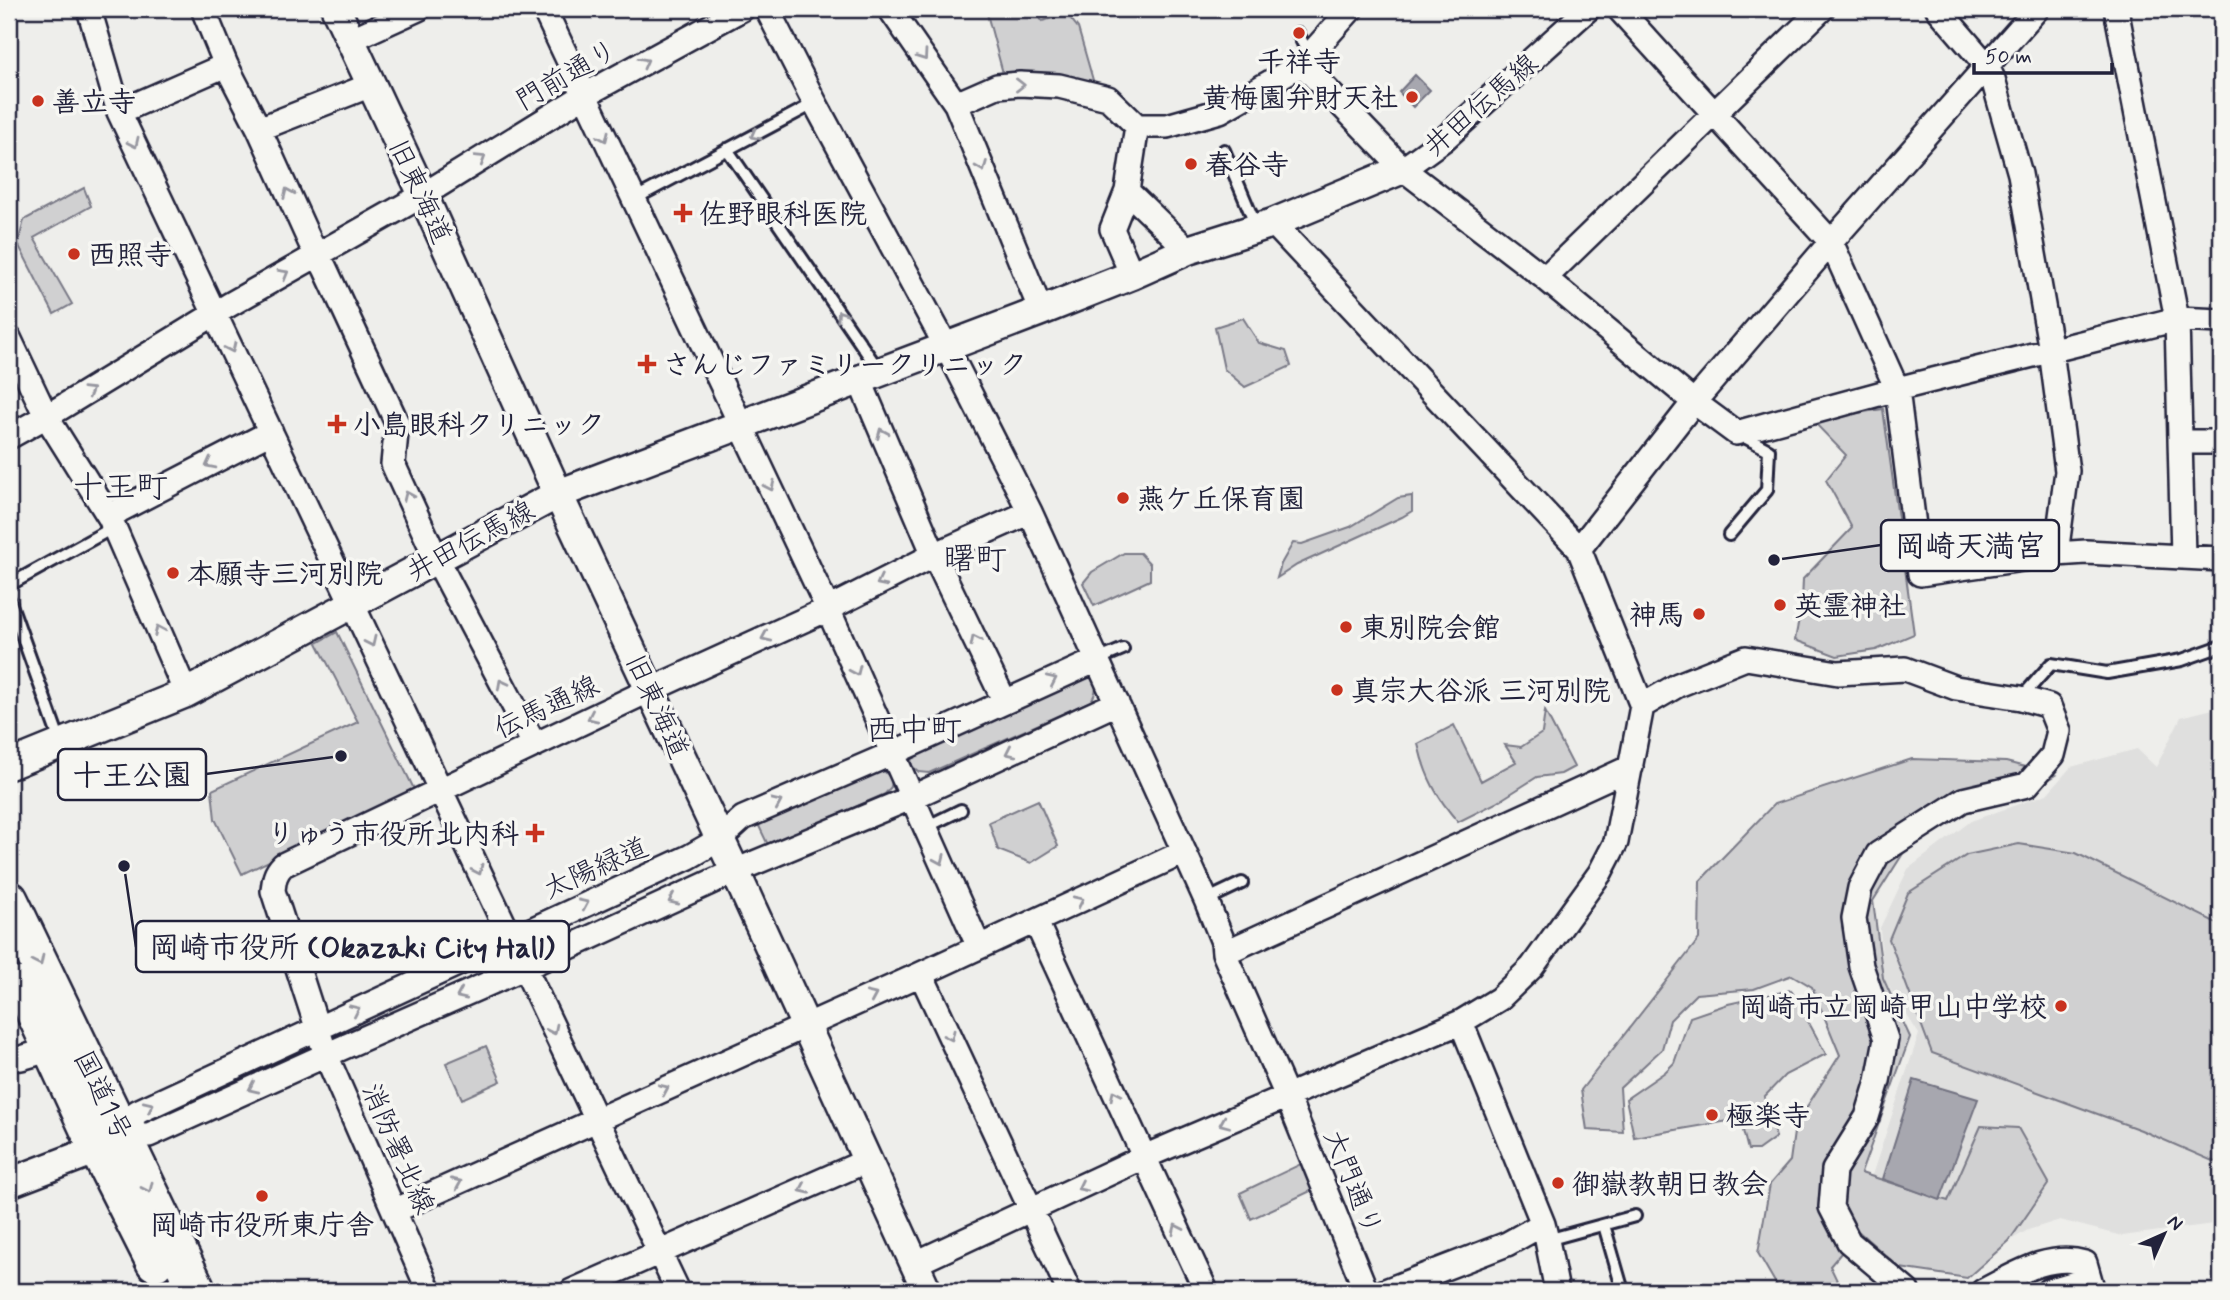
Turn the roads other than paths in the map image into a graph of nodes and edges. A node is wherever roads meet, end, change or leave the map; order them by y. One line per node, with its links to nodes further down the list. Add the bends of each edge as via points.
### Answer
1 (89, 9): 25 (street)
2 (203, 9): 19 (street)
3 (336, 9): 17 (street, 旧東海道)
4 (418, 9): 17 (street)
5 (544, 9): 22 (street)
6 (742, 9): 22 (street, 門前通り, one-way to 6)
7 (767, 9): 23 (street, 大門通り)
8 (890, 9): 24 (street, one-way to 24)
9 (1351, 9): 18 (street)
10 (1588, 9): 31 (street, 井田伝馬線, via 1443,140)
11 (1619, 9): 26 (street)
12 (1822, 9): 26 (street)
13 (1938, 9): 20 (street)
14 (2037, 9): 20 (street)
15 (2116, 9): 43 (street)
16 (1298, 33): 18 (lane)
17 (350, 40): 21 (street, 旧東海道)
18 (1305, 60): 27 (street, via 1220,110 1167,126); 31 (street)
19 (226, 65): 25 (street); 28 (street)
20 (1987, 66): 36 (street); 47 (street, via 2020,174)
21 (371, 85): 28 (street); 33 (street, 旧東海道)
22 (585, 95): 33 (street, 門前通り, one-way to 22); 34 (street, one-way to 34)
23 (815, 103): 29 (lane, one-way to 29); 46 (street, 大門通り)
24 (956, 104): 27 (street, one-way to 27, via 997,86 1059,86 1108,98); 41 (street, one-way to 41)
25 (119, 112): 42 (street, one-way to 42)
26 (1715, 113): 36 (street); 40 (street)
27 (1138, 126): 32 (street)
28 (259, 129): 38 (street, one-way to 28)
29 (727, 149): 34 (lane); 48 (lane, one-way to 29)
30 (1224, 149): 35 (lane)
31 (1403, 169): 35 (street, 井田伝馬線); 40 (street)
32 (1127, 191): 37 (street); 39 (street, via 1112,229)
33 (423, 195): 38 (street, 門前通り); 58 (street, 旧東海道)
34 (634, 199): 52 (street)
35 (1265, 226): 37 (street, 井田伝馬線); 62 (street)
36 (1832, 242): 49 (street); 50 (street)
37 (1188, 250): 39 (street, 井田伝馬線)
38 (317, 255): 42 (street, 門前通り, one-way to 38); 66 (street, one-way to 38, via 393,464 397,423)
39 (1132, 275): 41 (street, 井田伝馬線)
40 (1545, 278): 50 (street)
41 (1041, 311): 46 (street, 井田伝馬線)
42 (215, 314): 51 (street, 門前通り, one-way to 42); 53 (street, one-way to 53)
43 (2178, 319): 44 (street); 47 (street); 56 (street)
44 (2221, 321)
45 (9, 338): 51 (street)
46 (946, 346): 48 (street, 井田伝馬線); 59 (street, 大門通り)
47 (2051, 351): 49 (street); 63 (street, via 2067,471)
48 (869, 376): 52 (street, 井田伝馬線); 64 (street, one-way to 48)
49 (1896, 389): 54 (street); 63 (street, via 1920,574)
50 (1694, 402): 54 (street); 62 (street)
51 (46, 416): 55 (street, 門前通り); 60 (street)
52 (741, 424): 58 (street, 井田伝馬線); 71 (street, one-way to 71)
53 (271, 432): 60 (street, one-way to 60); 70 (street)
54 (1736, 433): 61 (lane, via 1769,450 1767,490)
55 (9, 437)
56 (2181, 442): 57 (street); 65 (street)
57 (2221, 442)
58 (558, 494): 66 (street, 井田伝馬線); 75 (street, 旧東海道)
59 (1030, 512): 64 (street, 伝馬通線); 74 (street, 大門通り)
60 (110, 518): 68 (lane, via 105,531); 76 (street, one-way to 60)
61 (1729, 535)
62 (1579, 549): 80 (street)
63 (2056, 554): 65 (street)
64 (934, 555): 71 (street, 伝馬通線, one-way to 71); 78 (street, one-way to 64)
65 (2183, 557): 67 (street)
66 (436, 558): 70 (street, 井田伝馬線); 82 (street, one-way to 66)
67 (2221, 559)
68 (9, 585)
69 (9, 598): 81 (lane)
70 (353, 603): 76 (street, 井田伝馬線); 86 (street, one-way to 86)
71 (828, 609): 75 (street, 伝馬通線, one-way to 75); 83 (street, one-way to 83)
72 (2221, 646): 77 (lane, via 2182,660 2107,673 2051,664)
73 (1123, 649): 74 (lane)
74 (1097, 660): 78 (street, 太陽緑道, one-way to 74); 79 (street, 大門通り)
75 (650, 690): 82 (street, 伝馬通線, one-way to 82); 90 (street, 旧東海道)
76 (186, 693): 81 (street, 井田伝馬線)
77 (2021, 698): 80 (street, via 1956,688 1905,669 1838,673 1746,658 1678,685); 135 (street, via 2049,706 2059,731 2053,755 2026,785 1963,800 1878,854 1860,888 1854,918 1861,966 1886,1040 1867,1117 1834,1170 1831,1207 1849,1242)
78 (1005, 702): 83 (street, 太陽緑道)
79 (1117, 703): 87 (street, one-way to 87); 91 (street, 大門通り)
80 (1642, 706): 85 (street)
81 (61, 744): 84 (street, 井田伝馬線)
82 (534, 744): 86 (street, 伝馬通線)
83 (893, 753): 87 (street); 90 (street, 太陽緑道, one-way to 83, via 743,818)
84 (9, 765)
85 (1631, 767): 99 (street); 103 (street, via 1616,842 1600,873 1532,967 1499,999)
86 (441, 789): 97 (street, one-way to 97); 105 (street, 伝馬通線, via 277,871 273,891)
87 (913, 797): 89 (street); 92 (street)
88 (961, 810): 89 (lane)
89 (926, 827): 98 (street, one-way to 98)
90 (720, 839): 92 (street, 旧東海道); 97 (street, 太陽緑道, one-way to 90)
91 (1184, 852): 95 (street, 大門通り); 96 (street, one-way to 91)
92 (735, 872): 101 (street, one-way to 101); 104 (street, 旧東海道)
93 (1242, 883): 95 (lane)
94 (9, 900): 111 (highway, 国道1号, one-way to 111)
95 (1206, 900): 99 (street, 大門通り)
96 (1036, 922): 98 (street); 112 (street, one-way to 96)
97 (510, 939): 101 (street); 105 (street, 太陽緑道, one-way to 97)
98 (979, 947): 102 (street)
99 (1224, 953): 109 (street, 大門通り)
100 (9, 954): 106 (highway, 国道1号)
101 (524, 968): 107 (street, one-way to 107); 110 (street, one-way to 110)
102 (922, 974): 104 (street, one-way to 102); 116 (street, one-way to 116)
103 (1461, 1023): 109 (street); 119 (street)
104 (805, 1026): 110 (street, one-way to 104); 113 (street, 旧東海道)
105 (318, 1028): 107 (street, 消防署北線); 111 (street, 太陽緑道, one-way to 105, via 137,1112)
106 (52, 1049): 108 (street); 111 (highway, 国道1号)
107 (326, 1055): 111 (street, one-way to 111, via 149,1135); 115 (street, 消防署北線)
108 (9, 1059)
109 (1287, 1096): 112 (street, one-way to 112); 131 (street, 大門通り)
110 (597, 1120): 115 (street, one-way to 110); 120 (street)
111 (111, 1141): 114 (street); 123 (highway, 国道1号); 124 (highway, 国道1号, one-way to 124)
112 (1144, 1157): 116 (street, one-way to 116); 130 (street, one-way to 112)
113 (866, 1161): 120 (street, one-way to 120); 121 (street, 旧東海道)
114 (9, 1183)
115 (394, 1210): 125 (street, 消防署北線)
116 (1031, 1211): 121 (street); 129 (street)
117 (1635, 1216): 118 (lane)
118 (1604, 1225): 119 (lane); 134 (lane)
119 (1545, 1232): 132 (street); 133 (street)
120 (660, 1252): 126 (street); 127 (street)
121 (914, 1264): 128 (street, 旧東海道)
122 (2095, 1287): 136 (street, via 2085,1263 2076,1260 2035,1264); 137 (street)
123 (169, 1291)
124 (197, 1291)
125 (429, 1291)
126 (572, 1291)
127 (678, 1291)
128 (926, 1291)
129 (1069, 1291)
130 (1206, 1291)
131 (1366, 1291)
132 (1385, 1291)
133 (1557, 1291)
134 (1623, 1291)
135 (1908, 1291)
136 (1983, 1291)
137 (2048, 1291)

